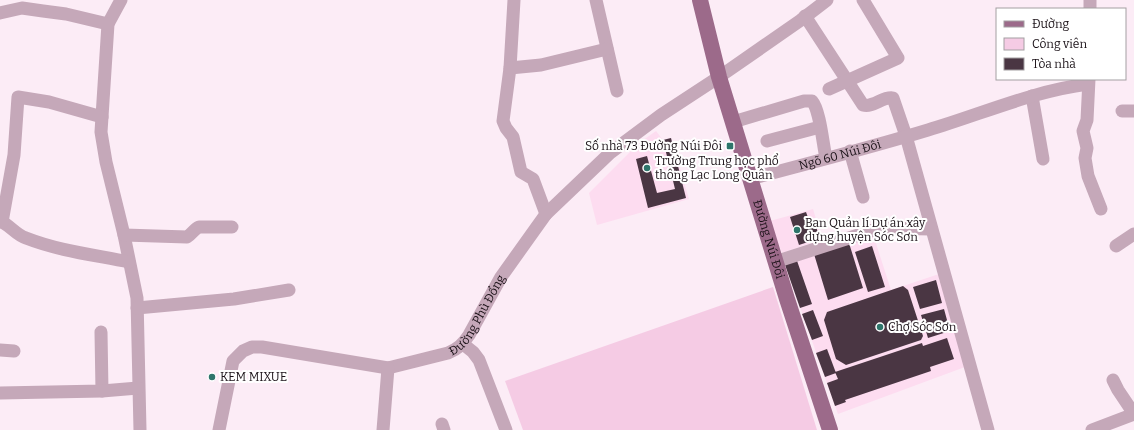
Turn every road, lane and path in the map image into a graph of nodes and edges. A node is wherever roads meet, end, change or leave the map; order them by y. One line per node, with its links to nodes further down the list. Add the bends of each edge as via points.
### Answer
1 (121, 0): 9 (street)
2 (514, 0): 11 (street)
3 (596, 0): 10 (street)
4 (700, 0): 12 (main road, Đường Núi Đôi)
5 (827, 0): 8 (street, Đường Phù Đổng)
6 (863, 0): 13 (street, via 898,58)
7 (0, 13): 9 (street, via 22,8 66,14)
8 (805, 16): 12 (street, Đường Phù Đổng); 13 (street)
9 (108, 24): 18 (street)
10 (607, 48): 11 (street, via 541,65); 16 (street)
11 (510, 68): 29 (street, via 503,121 513,137 521,172 533,179)
12 (719, 77): 19 (main road, Đường Núi Đôi); 29 (street, Đường Phù Đổng, via 661,115 610,153)
13 (846, 81): 15 (street); 21 (street, via 863,106 889,97 894,98)
14 (1088, 82): 17 (street, Ngõ 60 Núi Đôi); 28 (street, via 1087,120 1084,131 1087,148 1085,158 1088,176)
15 (829, 89)
16 (617, 91)
17 (1032, 96): 21 (street, Ngõ 60 Núi Đôi); 25 (street)
18 (102, 117): 30 (street, via 49,102 18,97 14,155); 34 (street, via 101,132 106,162)
19 (732, 122): 20 (street, via 809,100 814,103); 26 (main road, Đường Núi Đôi)
20 (820, 126): 22 (street); 24 (street)
21 (906, 136): 23 (street, Ngõ 60 Núi Đôi); 32 (street)
22 (767, 141)
23 (850, 151): 24 (street, Ngõ 60 Núi Đôi); 27 (street)
24 (826, 158): 26 (street, Ngõ 60 Núi Đôi)
25 (1043, 159)
26 (750, 179): 37 (main road, Đường Núi Đôi)
27 (863, 197)
28 (1101, 209)
29 (546, 214): 41 (street, Đường Phù Đổng, via 501,277)
30 (1, 222): 36 (street, via 10,226 23,238)
31 (232, 227): 34 (street, via 199,227 187,237)
32 (931, 229): 37 (street, via 880,228); 55 (street)
33 (1134, 234): 35 (street)
34 (124, 235): 36 (street)
35 (1116, 246)
36 (129, 262): 39 (street)
37 (775, 262): 54 (main road, Đường Núi Đôi)
38 (289, 290): 39 (street)
39 (137, 308): 46 (street)
40 (101, 332): 47 (street)
41 (463, 344): 44 (street, Đường Phù Đổng, via 448,353); 53 (street, via 479,360)
42 (0, 350): 43 (street)
43 (14, 351)
44 (388, 368): 51 (street, Đường Phù Đổng, via 262,347 243,350 233,361); 52 (street)
45 (1114, 380): 49 (street)
46 (138, 388): 47 (street); 50 (street)
47 (102, 390): 48 (street)
48 (0, 393)
49 (1134, 414): 56 (street)
50 (140, 430)
51 (219, 430)
52 (383, 430)
53 (506, 430)
54 (830, 430)
55 (988, 430)
56 (1092, 430)

